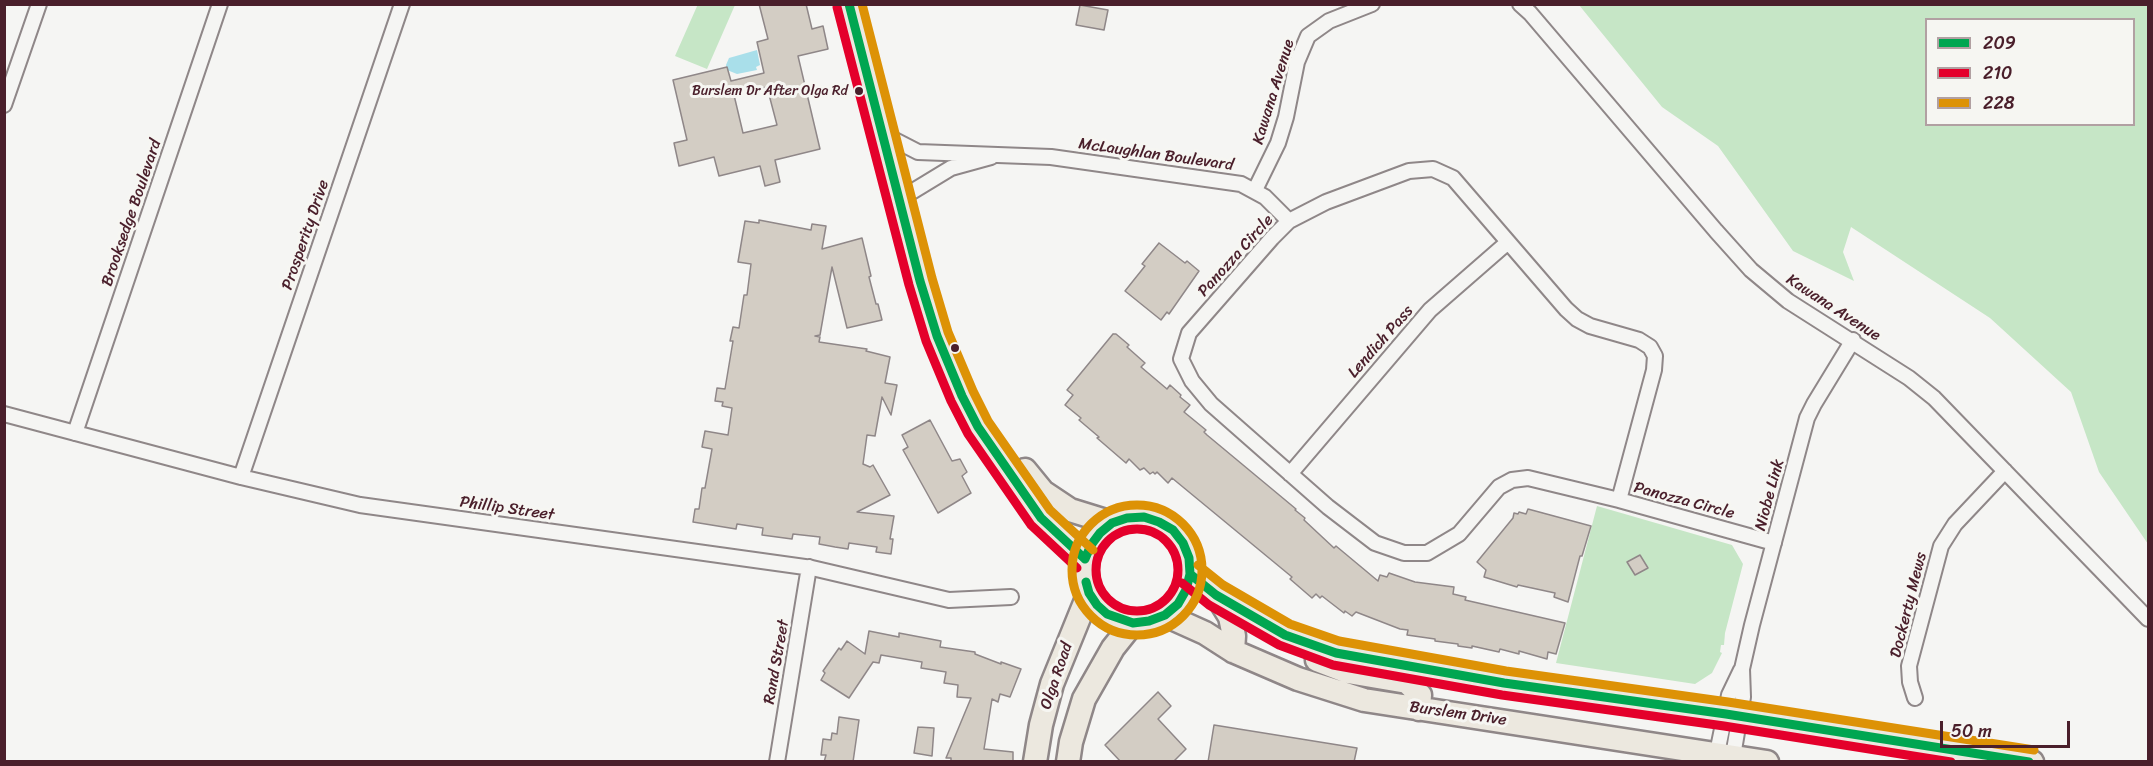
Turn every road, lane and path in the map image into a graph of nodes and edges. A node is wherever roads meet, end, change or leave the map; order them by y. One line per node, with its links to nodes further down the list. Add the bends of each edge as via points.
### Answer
1 (39, 4): 7 (street)
2 (219, 4): 17 (street, Brooksedge Boulevard)
3 (402, 4): 20 (street, Prosperity Drive)
4 (849, 4): 8 (main road)
5 (1372, 4): 10 (street, Kawana Avenue, via 1329,21 1308,36 1297,62 1278,143)
6 (1520, 4): 14 (street, Kawana Avenue, via 1751,270 1788,301)
7 (4, 105)
8 (883, 134): 9 (street, McLaughlan Boulevard, via 918,152); 11 (main road)
9 (1004, 153): 10 (street, McLaughlan Boulevard, via 1210,179); 11 (street, McLaughlan Boulevard, via 951,168)
10 (1255, 190): 12 (street, McLaughlan Boulevard)
11 (900, 199): 16 (main road, via 938,336)
12 (1289, 221): 13 (street, Panozza Circle, via 1326,202 1408,171 1432,169 1453,178); 19 (street, Panozza Circle, via 1189,333 1181,358 1192,381 1211,404)
13 (1508, 242): 19 (street, Lendich Pass, via 1430,310); 21 (street, Panozza Circle, via 1577,319 1639,340 1655,356)
14 (1853, 340): 18 (street, Kawana Avenue, via 1934,398); 23 (street, Niobe Link, via 1807,418)
15 (4, 414): 17 (street, Phillip Street)
16 (978, 427): 22 (main road, via 1012,454 1043,492 1070,510); 24 (main road, via 1041,518)
17 (75, 433): 20 (street, Phillip Street)
18 (2005, 471): 31 (street, Kawana Avenue); 35 (street, Dockerty Mews, via 1955,524 1941,546 1909,666)
19 (1290, 474): 21 (street, Panozza Circle, via 1375,543 1404,553 1427,553 1449,542 1499,487 1512,480 1528,478)
20 (241, 477): 25 (street, Phillip Street, via 360,505)
21 (1619, 500): 23 (street, Panozza Circle)
22 (1112, 523): 24 (main road, via 1091,545); 26 (main road, via 1144,517 1173,530 1189,558)
23 (1774, 543): 37 (street, Niobe Link, via 1742,669 1729,694)
24 (1085, 559): 27 (main road)
25 (809, 567): 29 (street, Phillip Street, via 949,600); 40 (street, Rand Street)
26 (1190, 574): 28 (main road); 30 (main road, via 1178,604)
27 (1089, 593): 32 (main road, via 1107,614); 41 (main road, Olga Road, via 1052,684)
28 (1216, 595): 33 (main road); 34 (main road, via 1230,616)
29 (1011, 597)
30 (1165, 615): 32 (main road); 34 (main road, Burslem Drive)
31 (2148, 619)
32 (1133, 623): 38 (main road, Olga Road, via 1103,665)
33 (1285, 635): 36 (main road, via 1312,658 1348,672 1407,682 1420,695); 37 (main road, via 1336,653)
34 (1233, 651): 36 (main road, Burslem Drive, via 1298,679 1364,700)
35 (1915, 698)
36 (1419, 709): 39 (main road, Burslem Drive)
37 (1732, 715): 39 (street, Niobe Link); 45 (main road)
38 (1077, 721): 42 (main road, via 1068,720 1057,730); 43 (main road, Olga Road)
39 (1725, 755): 44 (main road, Burslem Drive)
40 (777, 762)
41 (1035, 762)
42 (1043, 762)
43 (1068, 762)
44 (1767, 762)
45 (2032, 762)

